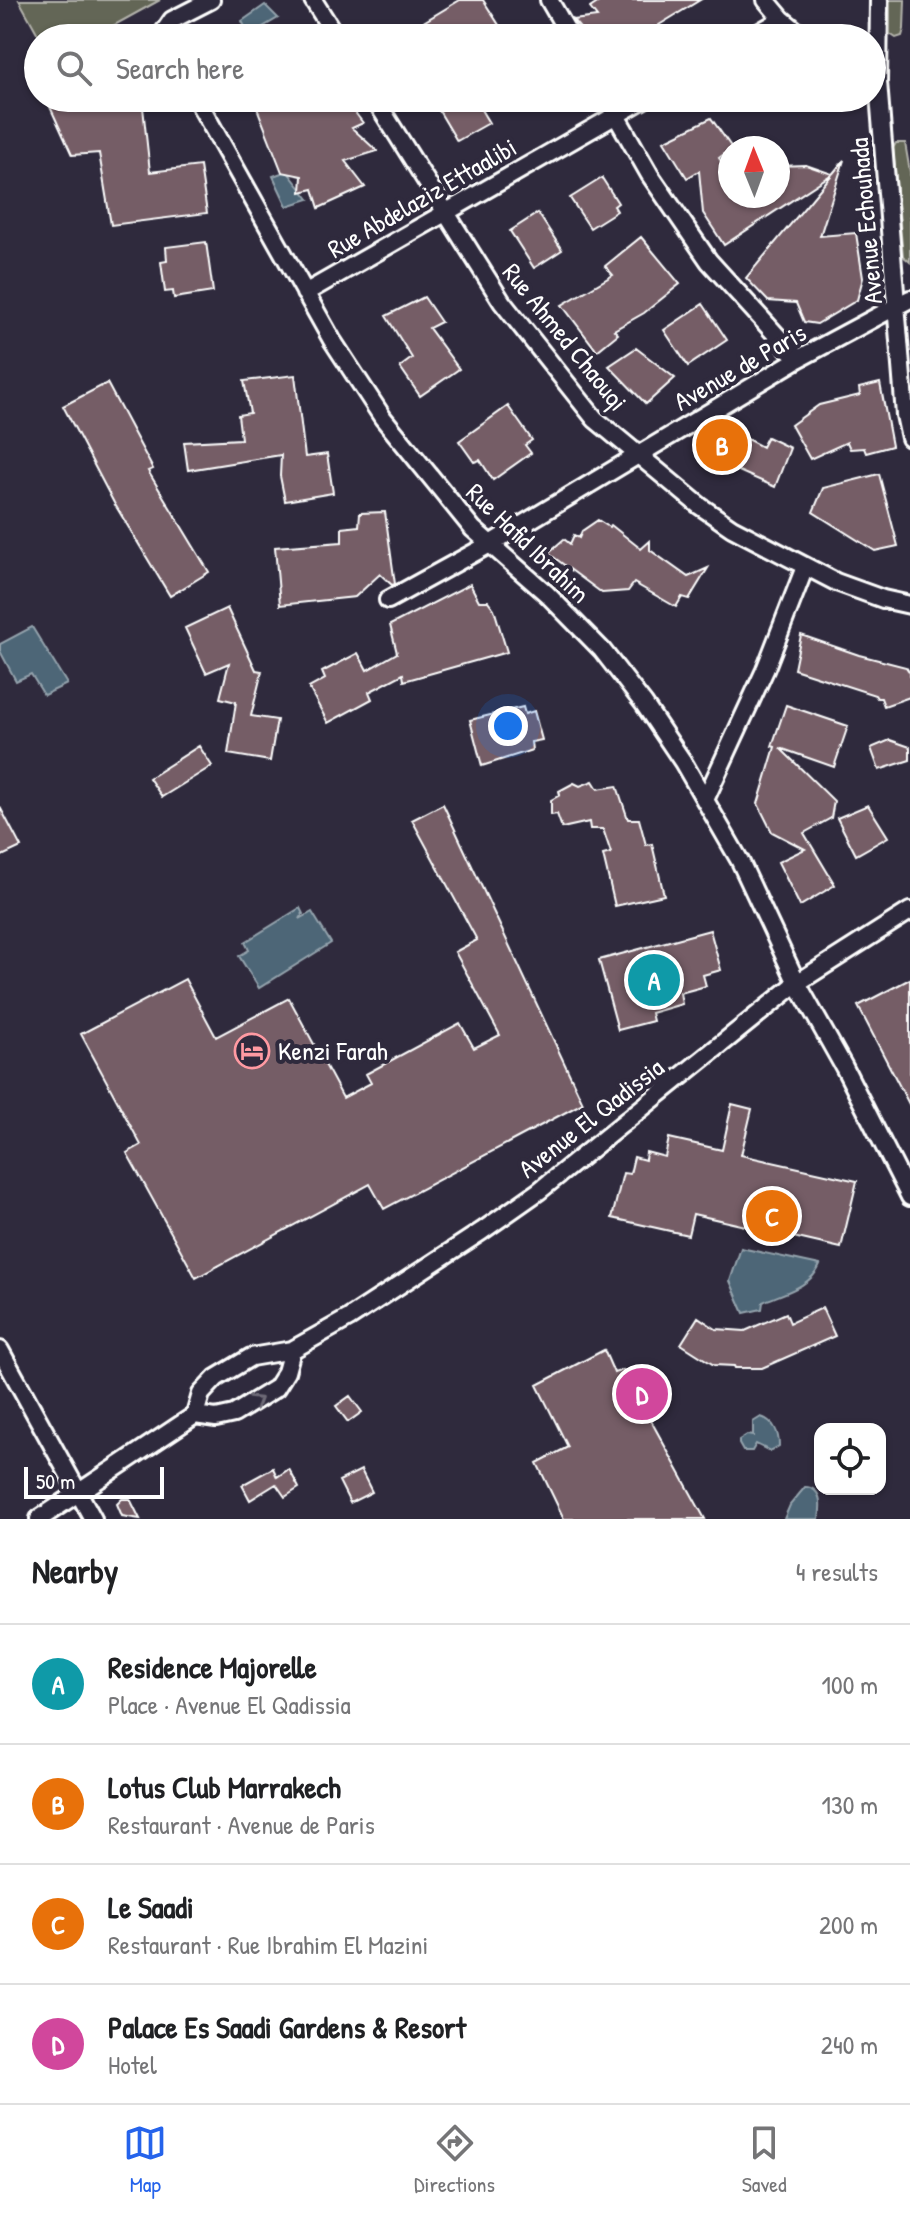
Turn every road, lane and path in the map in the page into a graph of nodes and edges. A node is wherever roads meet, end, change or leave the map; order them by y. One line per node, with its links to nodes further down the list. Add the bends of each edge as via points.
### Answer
1 (211, 0): 7 (street)
2 (313, 0): 8 (street)
3 (549, 0): 9 (street)
4 (766, 0): 6 (street)
5 (879, 0): 12 (street, Avenue Echouhada)
6 (782, 19): 10 (street); 11 (street)
7 (169, 24)
8 (328, 24)
9 (563, 24)
10 (774, 24)
11 (788, 24)
12 (878, 24)
13 (204, 112): 20 (street, Rue Hafid Ibrahim)
14 (383, 112): 19 (street, Rue Ahmed Chaouqi)
15 (614, 112): 18 (street)
16 (621, 112): 18 (street, Rue Abdelaziz Ettaalibi)
17 (879, 112): 21 (street, Avenue Echouhada)
18 (616, 115): 19 (street, Rue Abdelaziz Ettaalibi); 22 (street, via 709,261)
19 (445, 212): 20 (street, Rue Abdelaziz Ettaalibi); 24 (street, Rue Ahmed Chaouqi, via 511,314 595,419)
20 (305, 293): 25 (street, Rue Hafid Ibrahim, via 383,418)
21 (904, 303): 22 (street, Avenue de Paris); 23 (street, Avenue Echouhada)
22 (798, 359): 24 (street, Avenue de Paris)
23 (910, 438)
24 (638, 455): 25 (street, Avenue de Paris); 26 (street, Rue Ahmed Chaouqi, via 732,528)
25 (490, 544): 27 (street, Avenue de Paris); 29 (street, Rue Hafid Ibrahim, via 602,650 644,704)
26 (805, 567): 28 (street, Rue Ahmed Chaouqi); 29 (street)
27 (388, 600)
28 (910, 605)
29 (705, 800): 31 (street, Rue Hafid Ibrahim)
30 (910, 911): 31 (street, Avenue El Qadissia)
31 (797, 983): 32 (street, Rue Hafid Ibrahim); 34 (street, Avenue El Qadissia, via 539,1191 415,1276)
32 (910, 1197)
33 (0, 1350): 36 (street)
34 (292, 1350): 35 (street, Avenue El Qadissia, via 251,1357 216,1378 201,1394); 35 (street, one-way to 34, via 234,1414 276,1388)
35 (195, 1415): 36 (street, Avenue El Qadissia)
36 (80, 1493): 37 (street, Avenue El Qadissia); 38 (street)
37 (39, 1519)
38 (93, 1519)

